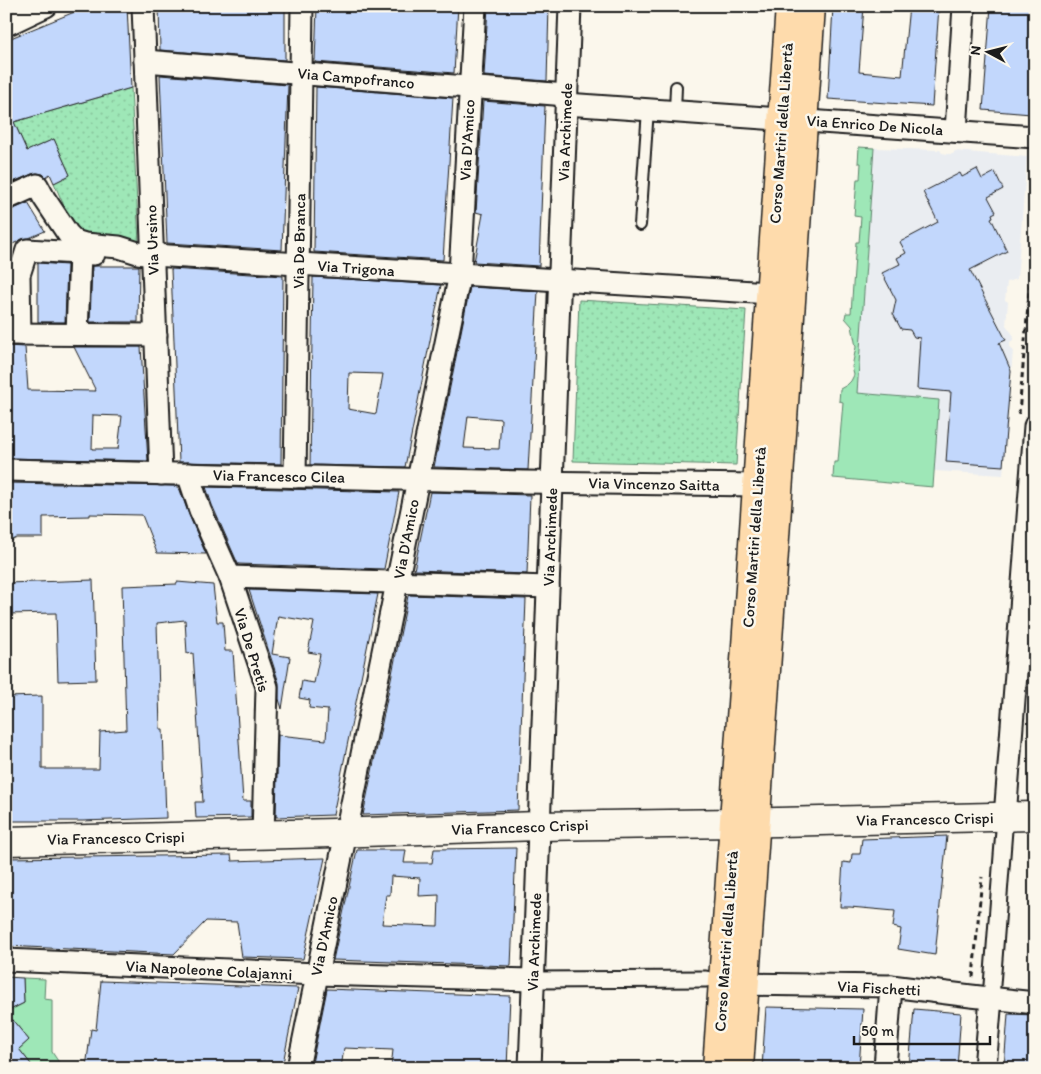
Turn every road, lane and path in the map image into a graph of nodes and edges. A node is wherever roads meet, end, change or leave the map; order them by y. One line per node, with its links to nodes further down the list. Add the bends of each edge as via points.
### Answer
1 (46, 6): 9 (street)
2 (143, 6): 10 (street, Via Ursino)
3 (302, 6): 11 (street, Via De Branca)
4 (475, 6): 12 (street, Via D'Amico)
5 (570, 6): 14 (street, Via Archimede)
6 (790, 6): 17 (main road, Corso Martiri della Libertà)
7 (811, 6): 17 (main road, Corso Martiri della Libertà)
8 (964, 6): 18 (street)
9 (6, 25)
10 (145, 61): 11 (street, Via Campofranco); 23 (street, Via Ursino)
11 (301, 74): 12 (street, Via Campofranco); 24 (street, Via De Branca)
12 (470, 87): 14 (street, Via Campofranco); 25 (street, Via D'Amico)
13 (676, 87): 16 (lane)
14 (566, 99): 15 (street, Via Enrico De Nicola); 27 (street, Via Archimede)
15 (648, 109): 16 (street, Via Enrico De Nicola); 21 (lane)
16 (675, 111): 17 (street, Via Enrico De Nicola)
17 (793, 119): 18 (street, Via Enrico De Nicola); 28 (main road, Corso Martiri della Libertà)
18 (956, 131): 19 (street, Via Enrico De Nicola)
19 (1035, 137)
20 (6, 199): 23 (street, via 37,185 75,241)
21 (640, 225)
22 (80, 253): 23 (street); 26 (street, via 27,250); 30 (street)
23 (145, 254): 24 (street, Via Trigona); 31 (street, Via Ursino)
24 (299, 264): 25 (street, Via Trigona); 36 (street, Via De Branca)
25 (460, 274): 27 (street, Via Trigona); 37 (street, Via D'Amico)
26 (13, 275): 29 (street)
27 (560, 280): 28 (street, Via Trigona); 38 (street, Via Archimede)
28 (781, 294): 39 (main road, Corso Martiri della Libertà); 47 (main road, Corso Martiri della Libertà)
29 (13, 334): 30 (street)
30 (77, 334): 31 (street)
31 (156, 335): 34 (street, Via Ursino)
32 (1035, 426): 40 (street)
33 (6, 470): 34 (street, Via Francesco Cilea)
34 (161, 474): 35 (street, Via Francesco Cilea)
35 (188, 474): 36 (street, Via Francesco Cilea); 41 (street, Via De Pretis)
36 (296, 477): 37 (street, Via Francesco Cilea)
37 (418, 479): 38 (street, Via Francesco Cilea); 42 (street, Via D'Amico)
38 (552, 482): 39 (street, Via Vincenzo Saitta); 43 (street, Via Archimede)
39 (757, 486): 47 (main road, Corso Martiri della Libertà)
40 (1032, 495): 44 (street)
41 (230, 577): 42 (street); 50 (street, Via De Pretis, via 267,687)
42 (397, 582): 43 (street); 49 (street, Via D'Amico)
43 (548, 588): 48 (street, Via Archimede)
44 (1028, 602): 46 (street)
45 (1035, 816): 46 (main road, Via Francesco Crispi)
46 (1005, 817): 47 (main road, Via Francesco Crispi); 58 (street)
47 (745, 823): 48 (main road, Via Francesco Crispi); 56 (main road, Corso Martiri della Libertà)
48 (538, 826): 49 (main road, Via Francesco Crispi); 55 (street, Via Archimede)
49 (346, 833): 50 (main road, Via Francesco Crispi); 54 (street, Via D'Amico)
50 (263, 835): 51 (main road, Via Francesco Crispi)
51 (6, 841)
52 (982, 874): 58 (path)
53 (6, 960): 54 (street, Via Napoleone Colajanni)
54 (317, 974): 55 (street, Via Napoleone Colajanni); 60 (street, Via D'Amico)
55 (533, 980): 56 (street, Via Fischetti); 61 (street, Via Archimede)
56 (725, 982): 57 (street, Via Fischetti); 62 (main road, Corso Martiri della Libertà); 63 (main road, Corso Martiri della Libertà)
57 (891, 986): 58 (street, Via Fischetti); 64 (street)
58 (981, 997): 59 (street, Via Fischetti); 65 (street)
59 (1035, 1002)
60 (298, 1068)
61 (530, 1068)
62 (717, 1068)
63 (739, 1068)
64 (885, 1068)
65 (985, 1068)

